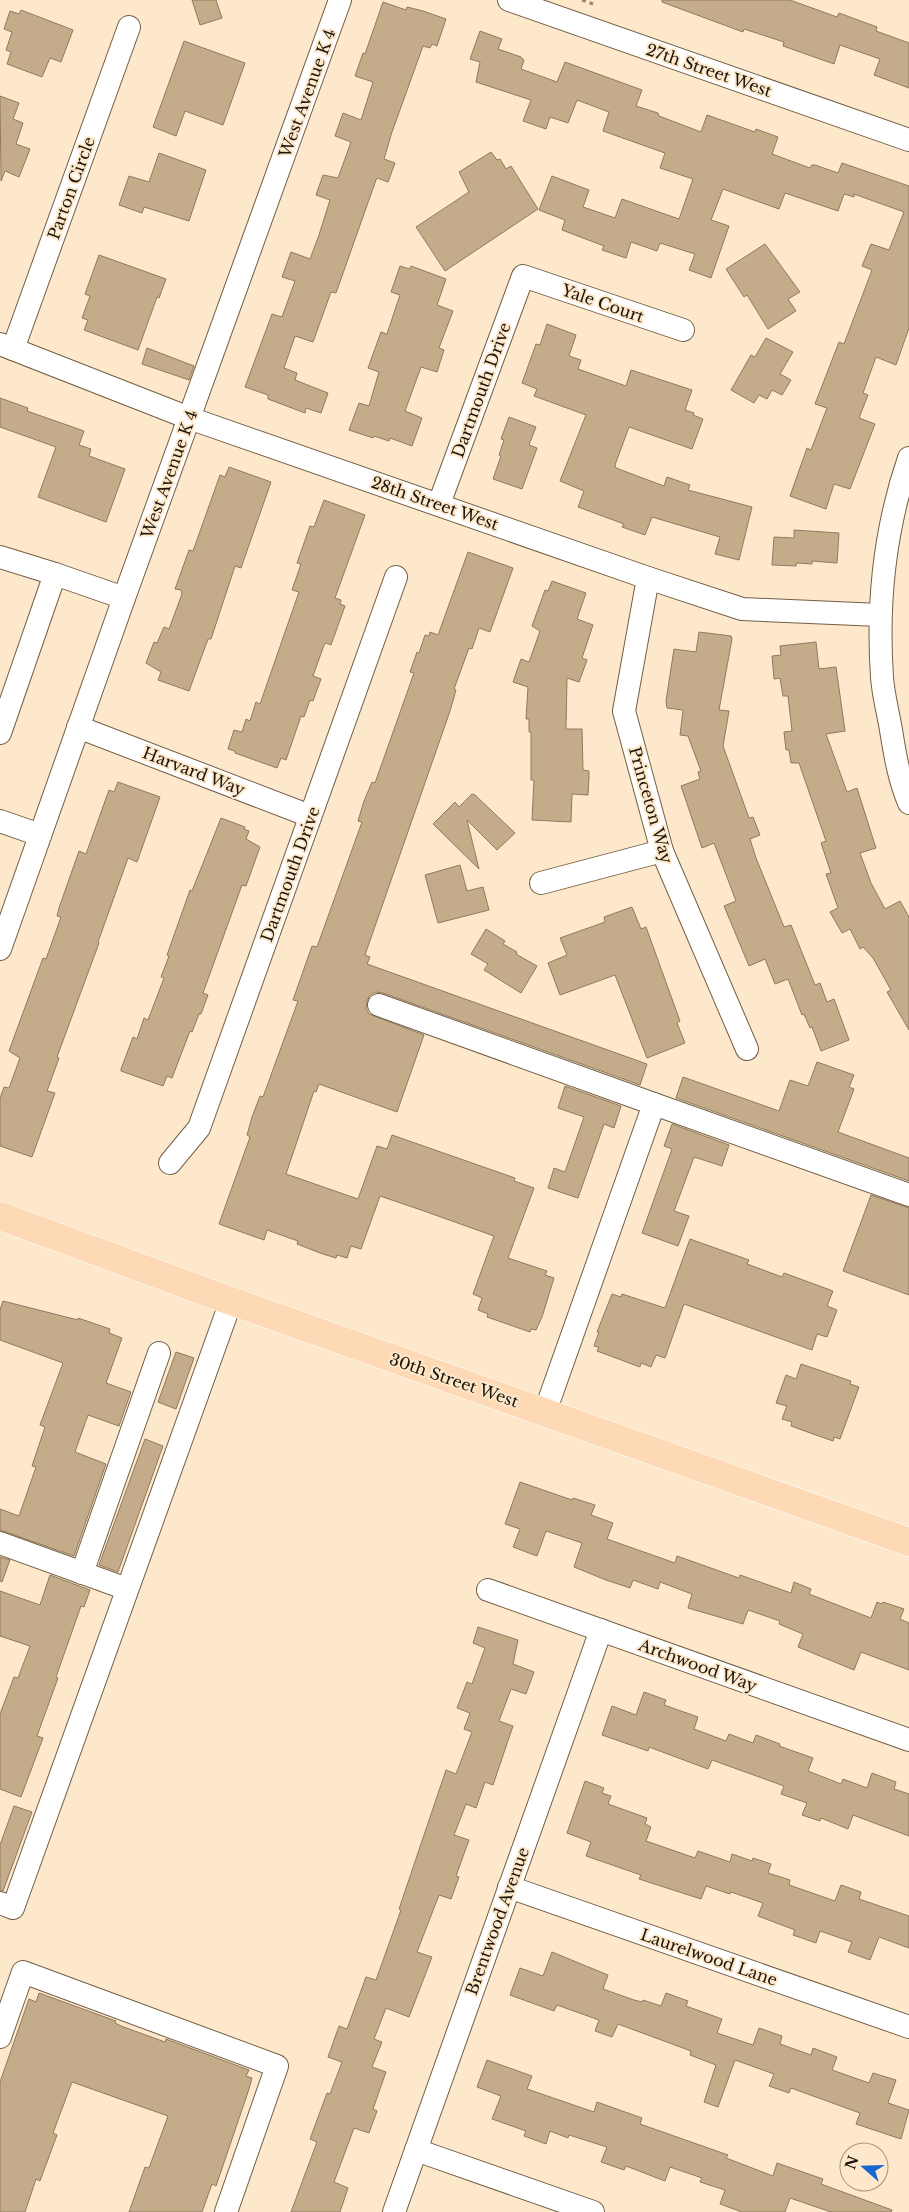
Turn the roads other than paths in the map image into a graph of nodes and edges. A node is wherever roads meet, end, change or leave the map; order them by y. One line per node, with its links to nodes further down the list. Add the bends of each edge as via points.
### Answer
1 (340, 0): 8 (street, West Avenue K 4)
2 (509, 0): 4 (street, 27th Street West)
3 (129, 27): 7 (street, Parton Circle)
4 (909, 140)
5 (523, 276): 6 (street, Yale Court); 10 (street, Dartmouth Drive)
6 (683, 330)
7 (7, 346): 8 (street, 28th Street West)
8 (189, 418): 10 (street, 28th Street West); 15 (street, West Avenue K 4)
9 (909, 458): 16 (street, via 884,564)
10 (440, 504): 14 (street, 28th Street West)
11 (0, 557): 12 (street)
12 (55, 574): 15 (street); 18 (street)
13 (396, 577): 20 (street, Dartmouth Drive)
14 (648, 578): 16 (street, 28th Street West, via 742,609); 23 (street, Princeton Way, via 624,711)
15 (124, 598): 17 (street, West Avenue K 4)
16 (880, 615): 19 (street, via 882,679 900,781)
17 (78, 727): 20 (street, Harvard Way); 22 (street, West Avenue K 4)
18 (0, 733)
19 (909, 803)
20 (310, 816): 29 (street, Dartmouth Drive, via 199,1128)
21 (0, 821): 22 (street)
22 (40, 835): 25 (street, West Avenue K 4)
23 (662, 852): 24 (street); 27 (street, Princeton Way)
24 (541, 883)
25 (0, 949)
26 (379, 1005): 28 (street)
27 (747, 1050)
28 (654, 1104): 30 (street); 34 (street)
29 (170, 1163)
30 (909, 1195)
31 (0, 1216): 32 (main road, 30th Street West)
32 (231, 1301): 34 (main road, 30th Street West); 38 (street)
33 (159, 1353): 37 (street)
34 (545, 1412): 35 (main road, 30th Street West)
35 (909, 1542)
36 (0, 1543): 37 (street)
37 (82, 1573): 38 (street)
38 (127, 1589): 43 (street)
39 (488, 1590): 40 (street, Archwood Way)
40 (601, 1630): 41 (street, Archwood Way); 42 (street, Brentwood Avenue)
41 (909, 1740)
42 (509, 1888): 44 (street, Laurelwood Lane); 46 (street, Brentwood Avenue)
43 (6, 1906)
44 (909, 2027)
45 (0, 2037): 47 (street, via 23,1972 277,2066)
46 (416, 2150): 48 (street, Brentwood Avenue); 49 (street)
47 (226, 2212)
48 (394, 2212)
49 (594, 2212)

